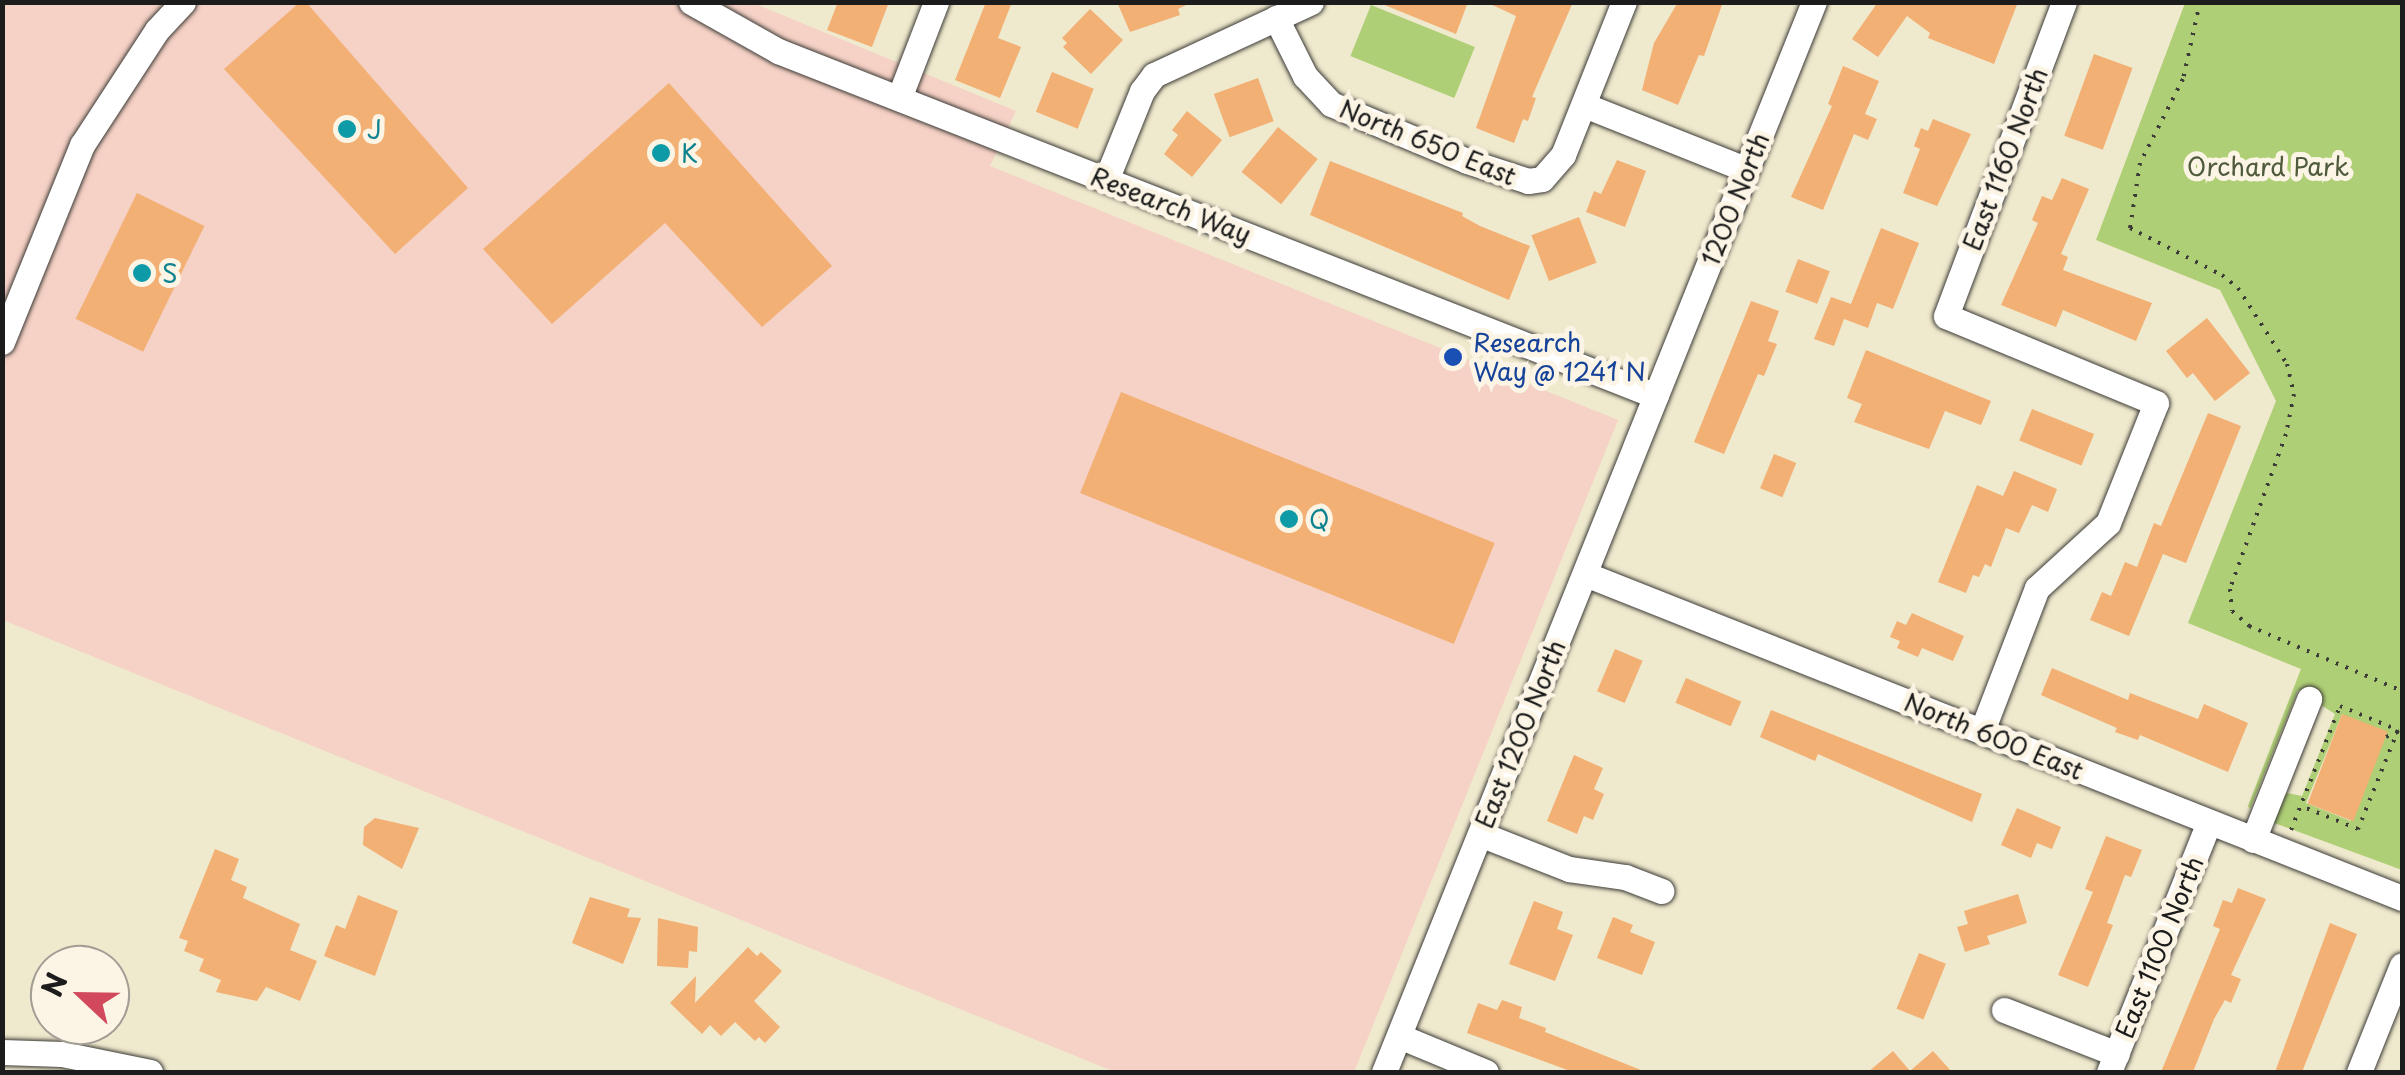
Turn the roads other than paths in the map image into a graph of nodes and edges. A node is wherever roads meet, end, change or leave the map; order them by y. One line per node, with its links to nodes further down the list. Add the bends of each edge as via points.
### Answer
1 (183, 2): 13 (street, via 157,30 82,146)
2 (691, 2): 9 (street, Research Way, via 778,51)
3 (936, 2): 9 (street)
4 (1311, 2): 8 (street)
5 (1624, 2): 10 (street)
6 (1814, 2): 11 (street, 1200 North)
7 (2064, 2): 17 (street, East 1160 North, via 1946,316 2156,404 2108,523 2037,588)
8 (1276, 18): 10 (street, North 650 East, via 1305,76 1331,104 1516,179 1542,179 1554,170); 12 (street, via 1154,75)
9 (899, 98): 12 (street, Research Way)
10 (1584, 105): 11 (street)
11 (1747, 170): 14 (street, 1200 North)
12 (1106, 180): 14 (street, Research Way)
13 (2, 342)
14 (1656, 396): 15 (street, East 1200 North)
15 (1585, 574): 17 (street, North 600 East); 19 (street, East 1200 North)
16 (2310, 698): 20 (street)
17 (1982, 731): 18 (street, North 600 East)
18 (2208, 822): 20 (street, North 600 East); 27 (street, East 1100 North)
19 (1480, 834): 21 (street, via 1569,869 1624,876); 25 (street, East 1200 North)
20 (2253, 840): 22 (street, North 600 East)
21 (1661, 890)
22 (2402, 898)
23 (2402, 964): 31 (street)
24 (2004, 1010): 27 (street)
25 (1399, 1036): 29 (street, East 1200 North); 30 (street)
26 (2, 1052): 28 (street, via 62,1054)
27 (2113, 1063)
28 (150, 1072)
29 (1384, 1072)
30 (1486, 1072)
31 (2359, 1072)

